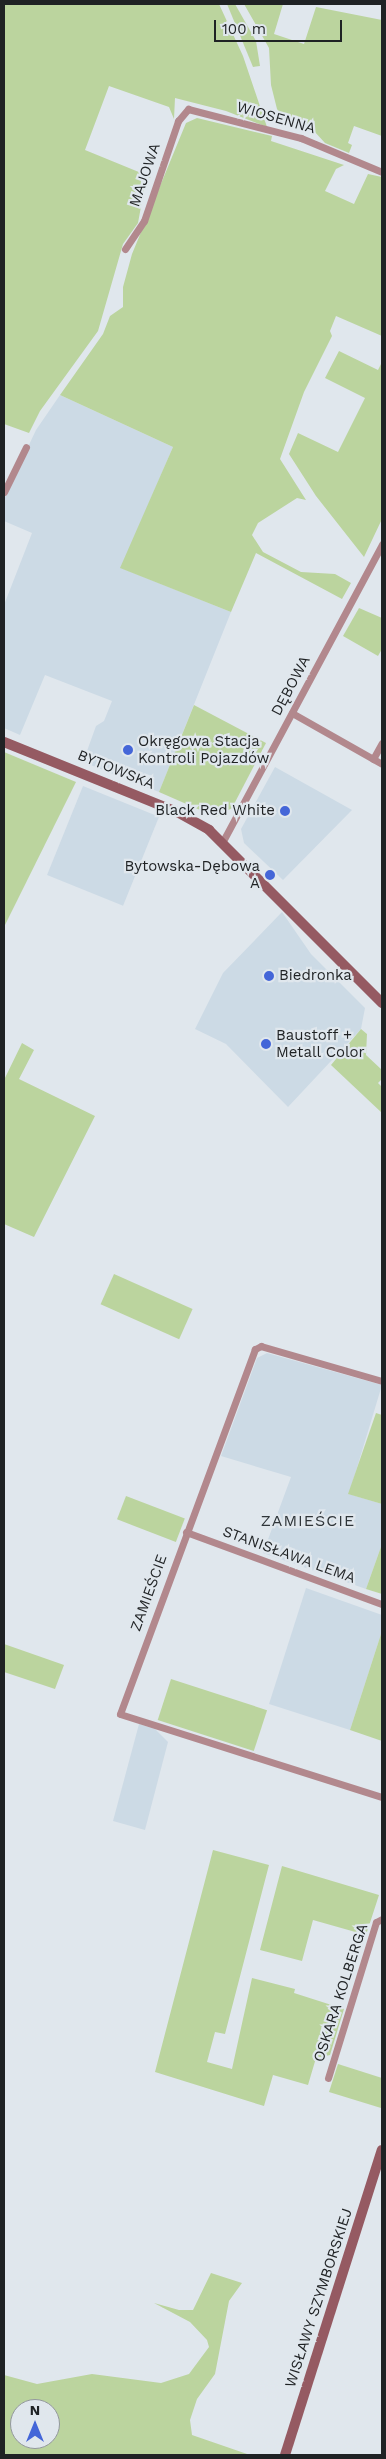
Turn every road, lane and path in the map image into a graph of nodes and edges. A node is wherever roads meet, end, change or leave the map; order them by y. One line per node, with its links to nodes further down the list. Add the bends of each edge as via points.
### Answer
1 (188, 109): 2 (street, WIOSENNA, via 308,140); 3 (street, MAJOWA, via 178,121 144,221)
2 (382, 172)
3 (125, 249)
4 (26, 447): 5 (street)
5 (4, 492)
6 (382, 544): 7 (street, DĘBOWA)
7 (292, 713): 10 (street); 12 (street, DĘBOWA)
8 (4, 742): 12 (main road, BYTOWSKA, via 177,812)
9 (382, 743): 10 (street)
10 (373, 759): 11 (street)
11 (382, 764)
12 (223, 841): 13 (main road, BYTOWSKA)
13 (382, 1003)
14 (382, 1381): 15 (street, ZAMIEŚCIE, via 261,1346 255,1350)
15 (186, 1532): 16 (street, STANISŁAWA LEMA); 17 (street, ZAMIEŚCIE, via 120,1714)
16 (382, 1604)
17 (382, 1797)
18 (382, 1919): 19 (street, OSKARA KOLBERGA, via 376,1922)
19 (328, 2078)
20 (382, 2150): 21 (main road, WISŁAWY SZYMBORSKIEJ)
21 (285, 2455)

